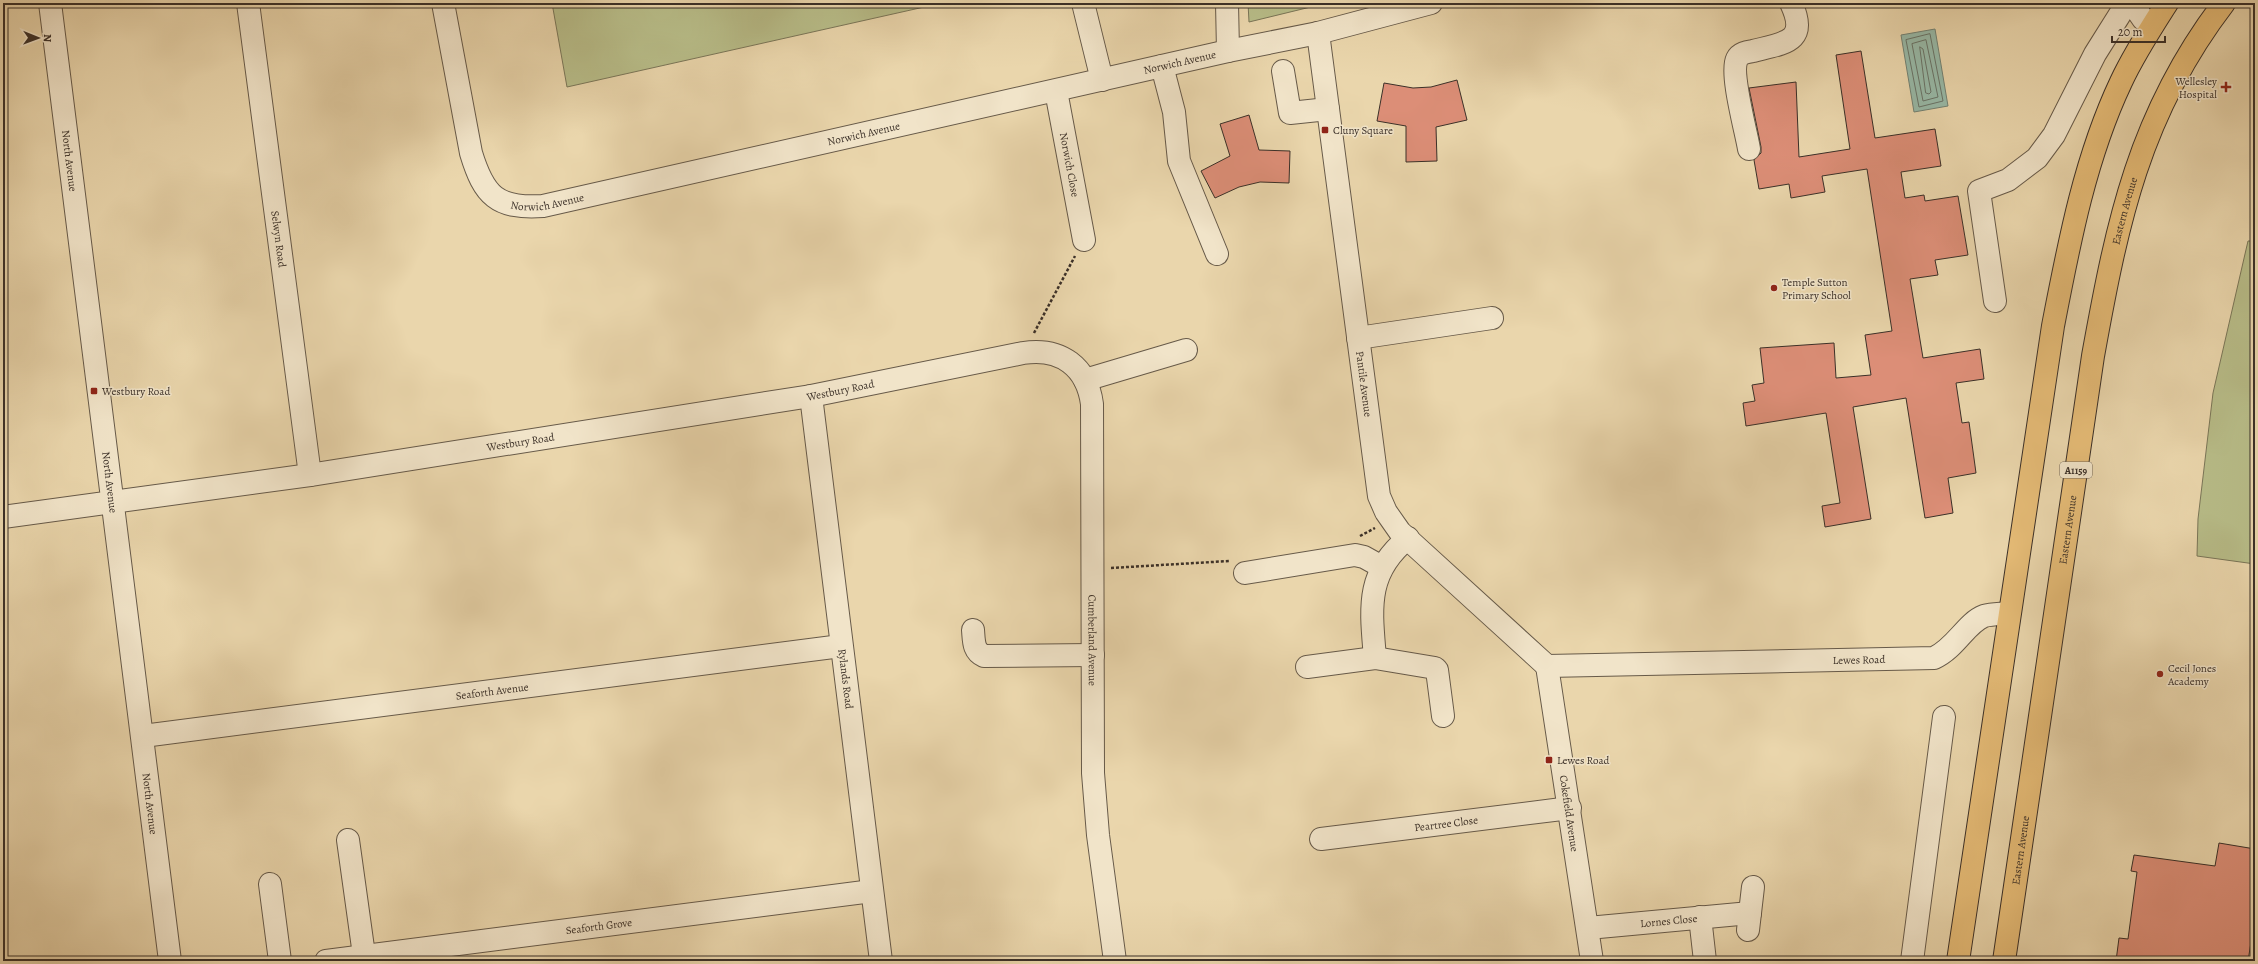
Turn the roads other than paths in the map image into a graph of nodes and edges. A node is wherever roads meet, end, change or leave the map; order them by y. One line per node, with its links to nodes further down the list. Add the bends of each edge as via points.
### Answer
1 (50, 3): 31 (street, North Avenue)
2 (248, 3): 30 (street, Selwyn Road)
3 (443, 3): 18 (street, Norwich Avenue, via 471,153 477,172 486,189 501,201 521,207 558,202)
4 (1083, 3): 17 (street)
5 (1227, 3): 14 (street)
6 (1790, 3): 20 (street, via 1798,22 1794,36 1742,54 1738,58 1735,74)
7 (2128, 3): 23 (street, via 2096,54 2054,135 2037,158 2008,180 1979,191)
8 (2132, 3): 12 (street, via 2143,19)
9 (2167, 3): 12 (main road)
10 (2224, 3): 64 (main road, Eastern Avenue / A1159, via 2203,31 2171,84 2151,125 2121,215 2109,265 2092,356)
11 (1426, 4): 13 (street, Norwich Avenue)
12 (2152, 26): 36 (main road, via 2121,82 2078,202 2053,326)
13 (1318, 33): 14 (street, Norwich Avenue); 19 (street, Pantile Avenue)
14 (1228, 51): 15 (street, Norwich Avenue)
15 (1162, 66): 17 (street, Norwich Avenue); 22 (street, via 1175,117 1179,160)
16 (1283, 71): 19 (street, via 1290,112)
17 (1102, 80): 18 (street, Norwich Avenue)
18 (1056, 90): 21 (street, Norwich Close)
19 (1328, 109): 25 (street, Pantile Avenue)
20 (1749, 149)
21 (1084, 240)
22 (1217, 254)
23 (1995, 301)
24 (1492, 318): 25 (street)
25 (1358, 338): 33 (street, Pantile Avenue, via 1379,496 1386,512)
26 (1186, 350): 28 (street)
27 (1030, 352): 28 (street, Cumberland Avenue, via 1051,352 1063,357 1074,365); 29 (street, Westbury Road)
28 (1085, 380): 39 (street, Cumberland Avenue, via 1091,391 1092,404)
29 (811, 396): 30 (street, Westbury Road); 38 (street, Rylands Road)
30 (310, 475): 31 (street, Westbury Road)
31 (114, 502): 32 (street, Westbury Road); 45 (street, North Avenue)
32 (3, 517)
33 (1408, 538): 34 (street, via 1398,546); 41 (street, Pantile Avenue)
34 (1382, 567): 35 (street, via 1355,555); 40 (street, via 1372,596)
35 (1246, 573)
36 (2009, 613): 41 (street, Lewes Road, via 1984,616 1974,622 1947,652 1934,658); 63 (main road)
37 (973, 630): 39 (street, via 974,647 984,656)
38 (841, 646): 45 (street, Seaforth Avenue); 51 (street, Rylands Road)
39 (1093, 655): 59 (street, Cumberland Avenue, via 1093,773 1098,835)
40 (1375, 658): 42 (street); 43 (street, via 1437,670)
41 (1547, 666): 46 (street, Cokefield Avenue)
42 (1307, 667)
43 (1443, 716)
44 (1944, 717): 62 (street)
45 (143, 736): 55 (street, North Avenue)
46 (1570, 808): 47 (street, Peartree Close); 53 (street, Cokefield Avenue)
47 (1322, 839)
48 (348, 840): 54 (street)
49 (270, 884): 56 (street)
50 (1753, 887): 52 (street, Lornes Close, via 1749,921)
51 (872, 891): 54 (street, Seaforth Grove); 58 (street, Rylands Road)
52 (1700, 917): 53 (street, Lornes Close); 61 (street)
53 (1588, 928): 60 (street, Cokefield Avenue)
54 (364, 955): 57 (street, Seaforth Grove)
55 (170, 961)
56 (280, 961)
57 (326, 961)
58 (881, 961)
59 (1115, 961)
60 (1592, 961)
61 (1705, 961)
62 (1912, 961)
63 (1958, 961)
64 (2004, 961)

